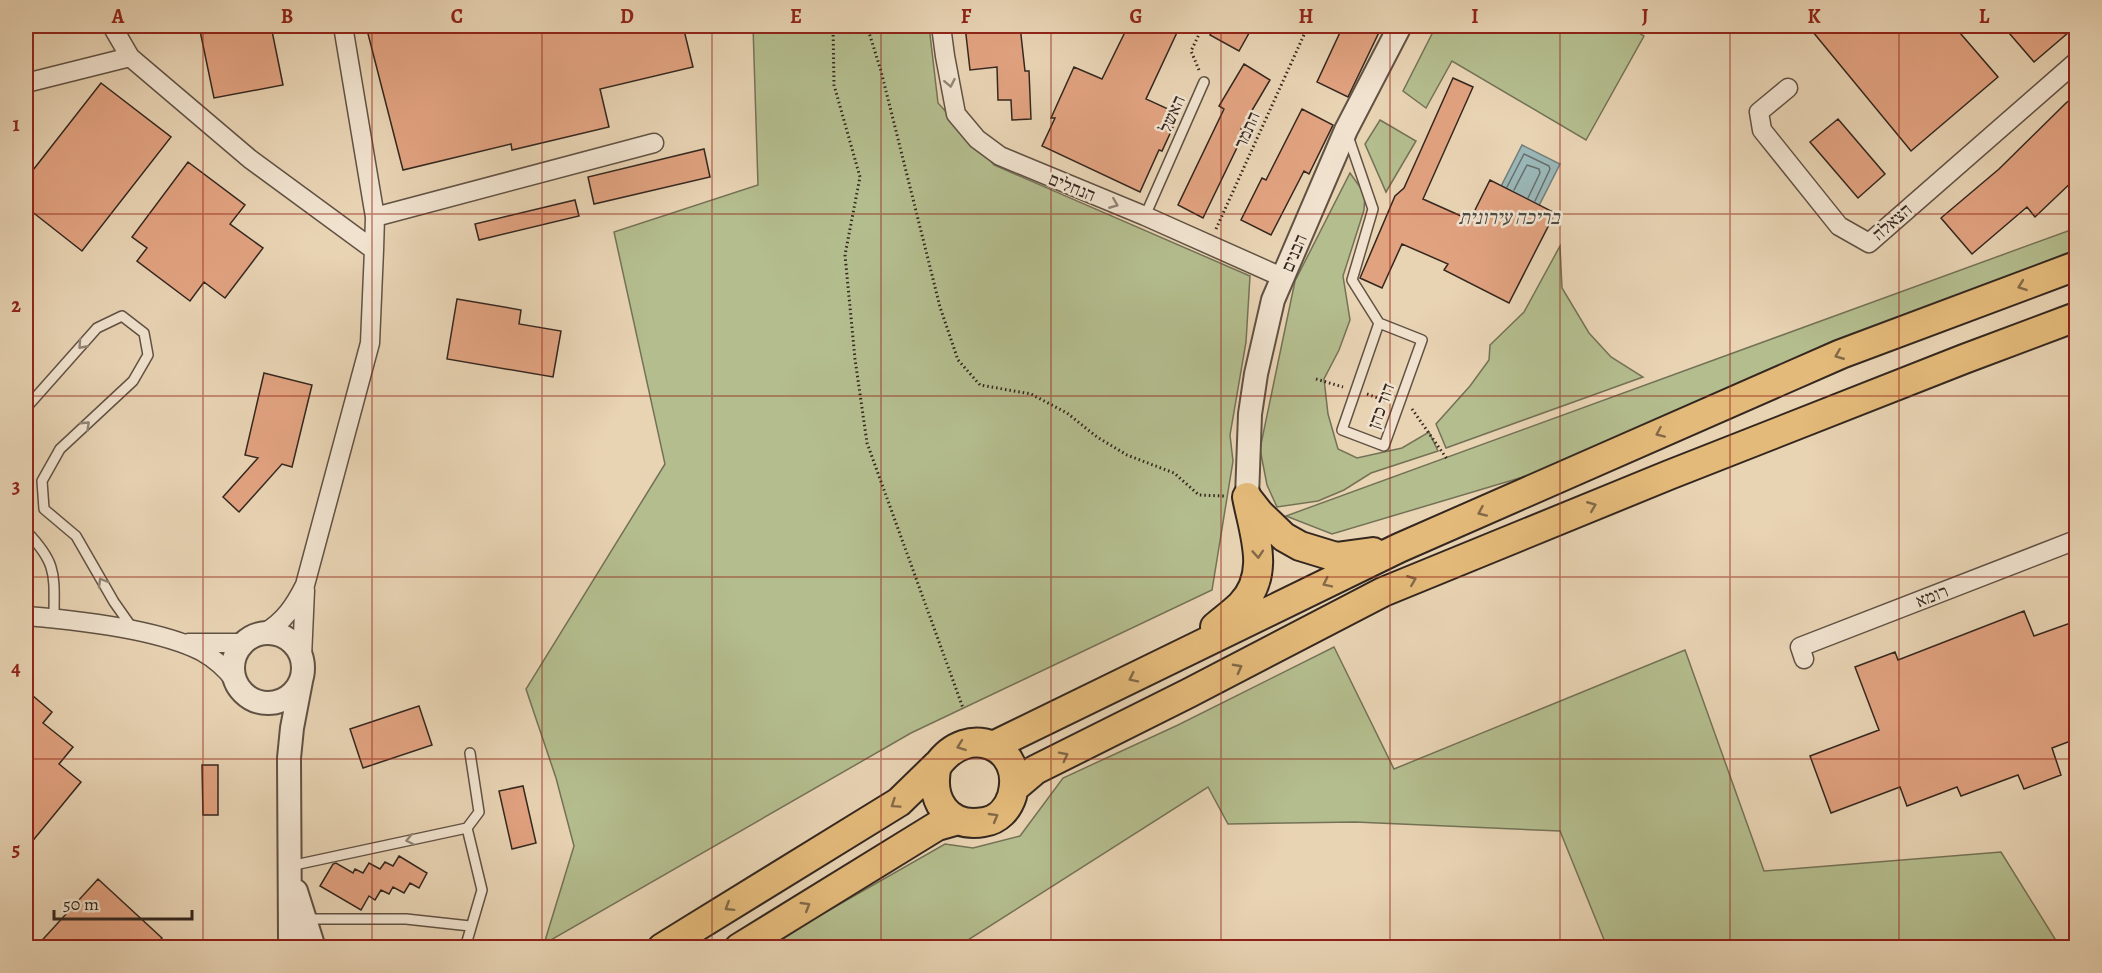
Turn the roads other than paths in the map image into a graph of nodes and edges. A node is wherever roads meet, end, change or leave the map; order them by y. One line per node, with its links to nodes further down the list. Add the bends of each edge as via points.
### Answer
1 (112, 26): 5 (street)
2 (343, 26): 13 (street)
3 (941, 26): 12 (street, הנחלים, one-way to 12, via 956,114 977,139 999,156)
4 (1400, 26): 10 (street, הבנים)
5 (130, 57): 8 (street); 14 (street, via 250,159)
6 (2076, 62): 9 (street, הצאלה, via 1869,243 1839,226 1762,130 1759,112)
7 (1204, 82): 12 (lane, האשל)
8 (26, 83)
9 (1788, 88)
10 (1346, 130): 16 (street, הבנים); 18 (lane, via 1373,209 1352,280)
11 (654, 142): 13 (street)
12 (1145, 216): 16 (street, הנחלים)
13 (375, 217): 14 (street)
14 (374, 250): 24 (street, via 370,343)
15 (2076, 266): 23 (main road, one-way to 23, via 1841,354)
16 (1284, 278): 20 (street, הבנים, via 1274,300 1256,374)
17 (2076, 317): 41 (main road, one-way to 17, via 1035,770 1383,592 1669,475)
18 (1379, 323): 18 (lane, דוד כהן, via 1342,430 1384,446 1422,340)
19 (26, 408): 27 (lane, one-way to 19, via 76,536 44,509 42,481 60,449 134,381 148,355 144,333 122,316 98,328)
20 (1247, 497): 23 (main road, via 1284,537 1300,546 1336,557); 31 (main road, one-way to 31, via 1259,549 1259,570 1253,589 1241,605)
21 (26, 531): 26 (lane, via 42,547 54,572)
22 (2076, 540): 33 (street, רומא, via 1800,647)
23 (1399, 548): 31 (main road, one-way to 31)
24 (305, 585): 28 (street, via 285,618); 32 (street)
25 (26, 616): 26 (street)
26 (54, 618): 27 (street)
27 (134, 631): 29 (street)
28 (264, 633): 30 (street); 32 (street, via 287,638)
29 (180, 643): 30 (street); 34 (street, via 215,660)
30 (242, 643): 34 (street, via 233,661)
31 (1185, 652): 37 (main road, one-way to 37)
32 (302, 657): 35 (street)
33 (1804, 659)
34 (235, 681): 36 (street, via 240,690)
35 (302, 681): 36 (street, via 286,699); 39 (street)
36 (256, 701): 39 (street, via 274,719)
37 (993, 746): 40 (main road, one-way to 40, via 966,743 945,754); 41 (main road, via 1011,765)
38 (470, 753): 43 (lane, via 479,812)
39 (289, 758): 44 (street)
40 (937, 765): 42 (main road, via 935,793 940,805); 50 (main road, one-way to 50, via 899,802)
41 (1015, 787): 42 (main road, one-way to 41, via 975,824 997,817 1010,804)
42 (958, 820): 51 (main road, one-way to 42, via 937,826)
43 (467, 828): 44 (lane, one-way to 44); 46 (lane, via 482,890)
44 (289, 867): 45 (street)
45 (297, 920): 46 (lane, via 406,919); 47 (street, via 290,938); 48 (street)
46 (470, 926): 49 (lane)
47 (293, 948)
48 (314, 948)
49 (465, 948)
50 (662, 948)
51 (739, 948)

